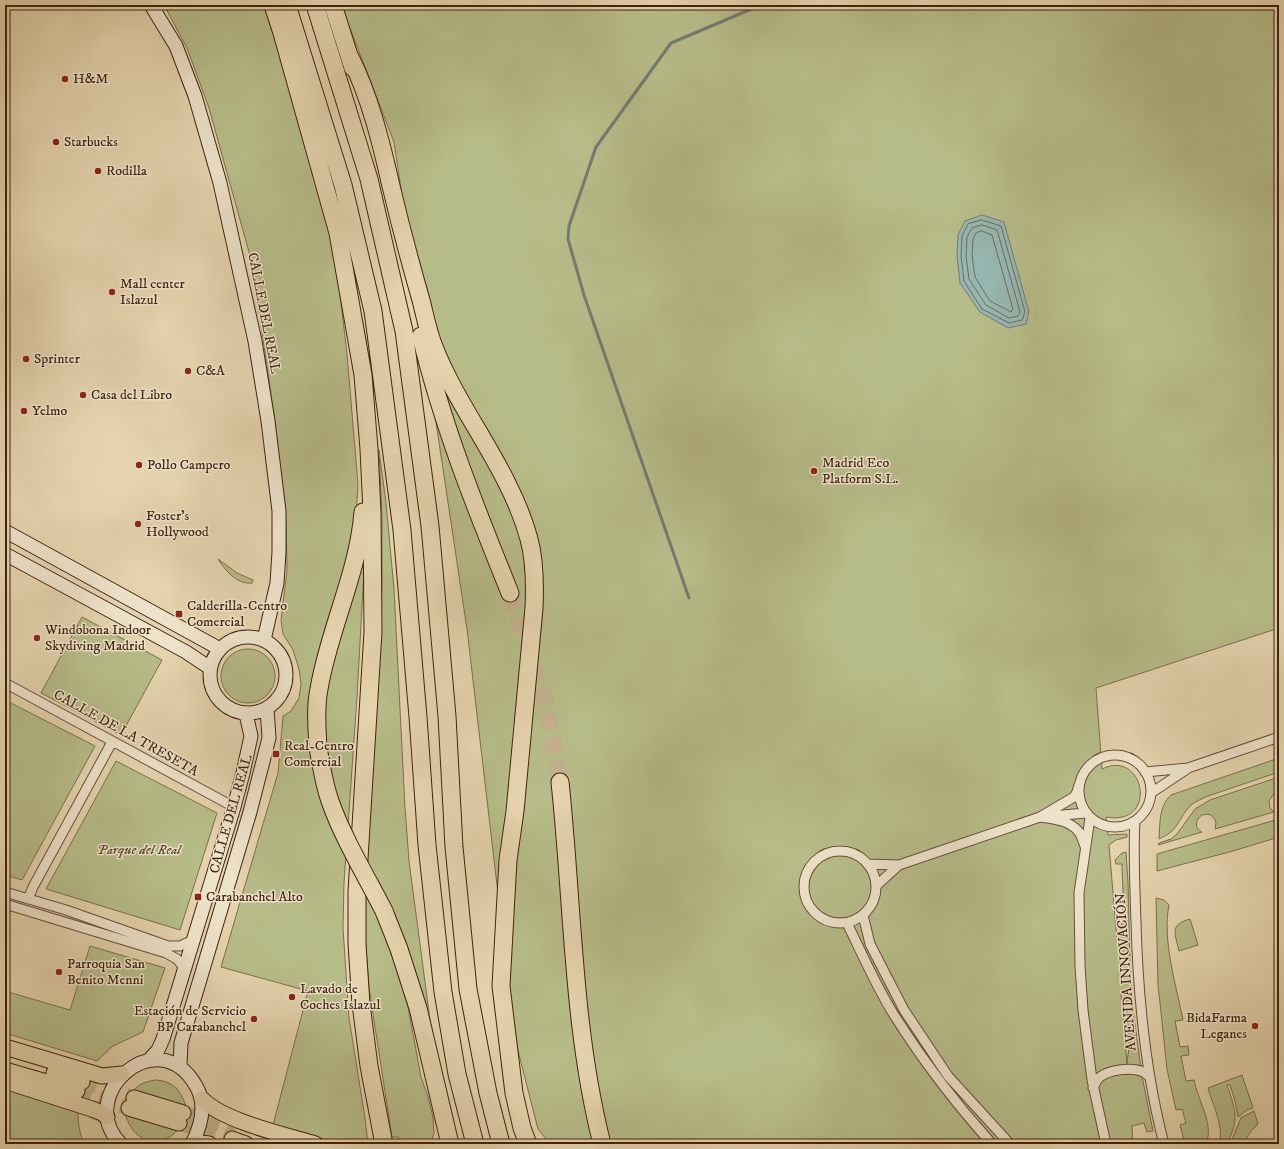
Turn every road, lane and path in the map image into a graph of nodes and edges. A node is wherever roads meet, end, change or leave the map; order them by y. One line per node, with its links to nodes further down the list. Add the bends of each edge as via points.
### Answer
1 (151, 5): 11 (street, CALLE DEL REAL, via 176,46 195,96 220,183 255,341 268,421 278,511 277,583)
2 (273, 5): 7 (highway, via 338,233)
3 (288, 5): 62 (highway, via 343,185 373,311 402,530 427,845 443,992 458,1074)
4 (315, 5): 63 (highway, via 369,180 404,330 430,526 454,847 468,989 488,1093)
5 (333, 5): 6 (highway)
6 (350, 57): 10 (highway, via 383,176 429,368 444,418); 64 (highway, via 359,75 380,138 434,346 458,398 506,479 529,540 534,576 534,608 516,804 508,860 501,986 514,1093)
7 (356, 338): 47 (highway, bridge, via 364,461 363,520 353,572 319,690 316,724 318,747 330,801 384,911 399,950 418,1008); 53 (highway, via 369,449 373,624 357,891 357,944 368,1066)
8 (5, 531): 12 (street)
9 (5, 554): 13 (street, via 180,649)
10 (510, 593)
11 (264, 640): 12 (street, via 249,636 238,638); 15 (street, via 278,650 285,665 286,682 280,697)
12 (220, 649): 13 (street, via 213,658)
13 (210, 668): 16 (street, via 210,685 218,700 230,710)
14 (5, 683): 18 (street, CALLE DE LA TRESETA)
15 (267, 709): 16 (street); 42 (street, CALLE DEL REAL, via 269,738 266,751 181,1043)
16 (246, 714): 24 (street, CALLE DEL REAL, via 251,736)
17 (1279, 737): 19 (street)
18 (112, 742): 24 (street, CALLE DE LA TRESETA); 33 (street)
19 (1188, 768): 20 (street); 23 (street)
20 (1145, 772): 22 (street, via 1128,757 1107,756 1088,766); 23 (street, via 1150,782)
21 (560, 782): 65 (highway, via 580,1026 593,1108)
22 (1079, 786): 25 (street, via 1080,800); 26 (street, via 1074,797)
23 (1151, 793): 27 (street, via 1149,804)
24 (234, 807): 37 (street, CALLE DEL REAL)
25 (1088, 815): 26 (street); 27 (street, via 1100,824 1112,827 1128,825); 28 (street)
26 (1040, 817): 28 (street, via 1058,819 1071,825 1079,832); 30 (street)
27 (1135, 821): 45 (street, AVENIDA INNOVACIÓN, via 1133,848 1137,960 1143,1034)
28 (1086, 847): 48 (street, via 1079,893 1080,966)
29 (868, 864): 30 (street); 31 (street, via 874,873); 36 (street, via 860,856 850,852 828,852 817,858 804,878 807,902 814,912 824,920)
30 (899, 865): 31 (street)
31 (876, 886): 35 (street, via 874,900)
32 (5, 892): 33 (street)
33 (28, 899): 37 (street, via 168,946 180,946)
34 (5, 904): 38 (street, via 166,953 177,958)
35 (863, 915): 36 (street); 67 (street, via 870,944 904,1010 948,1076)
36 (847, 923): 66 (street, via 894,1015 940,1082)
37 (193, 940): 38 (street, CALLE DEL REAL)
38 (184, 968): 41 (street, CALLE DEL REAL, via 163,1039)
39 (5, 1047): 44 (main road, via 97,1075)
40 (5, 1057): 43 (main road, via 79,1086)
41 (149, 1060): 42 (street, via 164,1060); 44 (street)
42 (180, 1066): 49 (street, via 189,1074)
43 (5, 1070)
44 (122, 1074): 51 (street, via 110,1095)
45 (1150, 1076): 48 (street, via 1141,1071 1117,1070 1101,1076); 69 (street, AVENIDA INNOVACIÓN)
46 (5, 1082): 51 (main road, via 92,1109)
47 (436, 1086): 60 (highway); 61 (highway)
48 (1093, 1088): 68 (street)
49 (202, 1100): 55 (street, via 200,1124); 59 (main road, via 223,1114)
50 (131, 1103): 52 (main road)
51 (107, 1117): 54 (street, via 113,1135)
52 (181, 1118)
53 (383, 1139)
54 (121, 1144)
55 (192, 1144): 56 (main road)
56 (209, 1144)
57 (246, 1144): 58 (main road, via 234,1134)
58 (286, 1144)
59 (315, 1144)
60 (439, 1144)
61 (450, 1144)
62 (475, 1144)
63 (501, 1144)
64 (528, 1144)
65 (602, 1144)
66 (992, 1144)
67 (1010, 1144)
68 (1106, 1144)
69 (1164, 1144)

